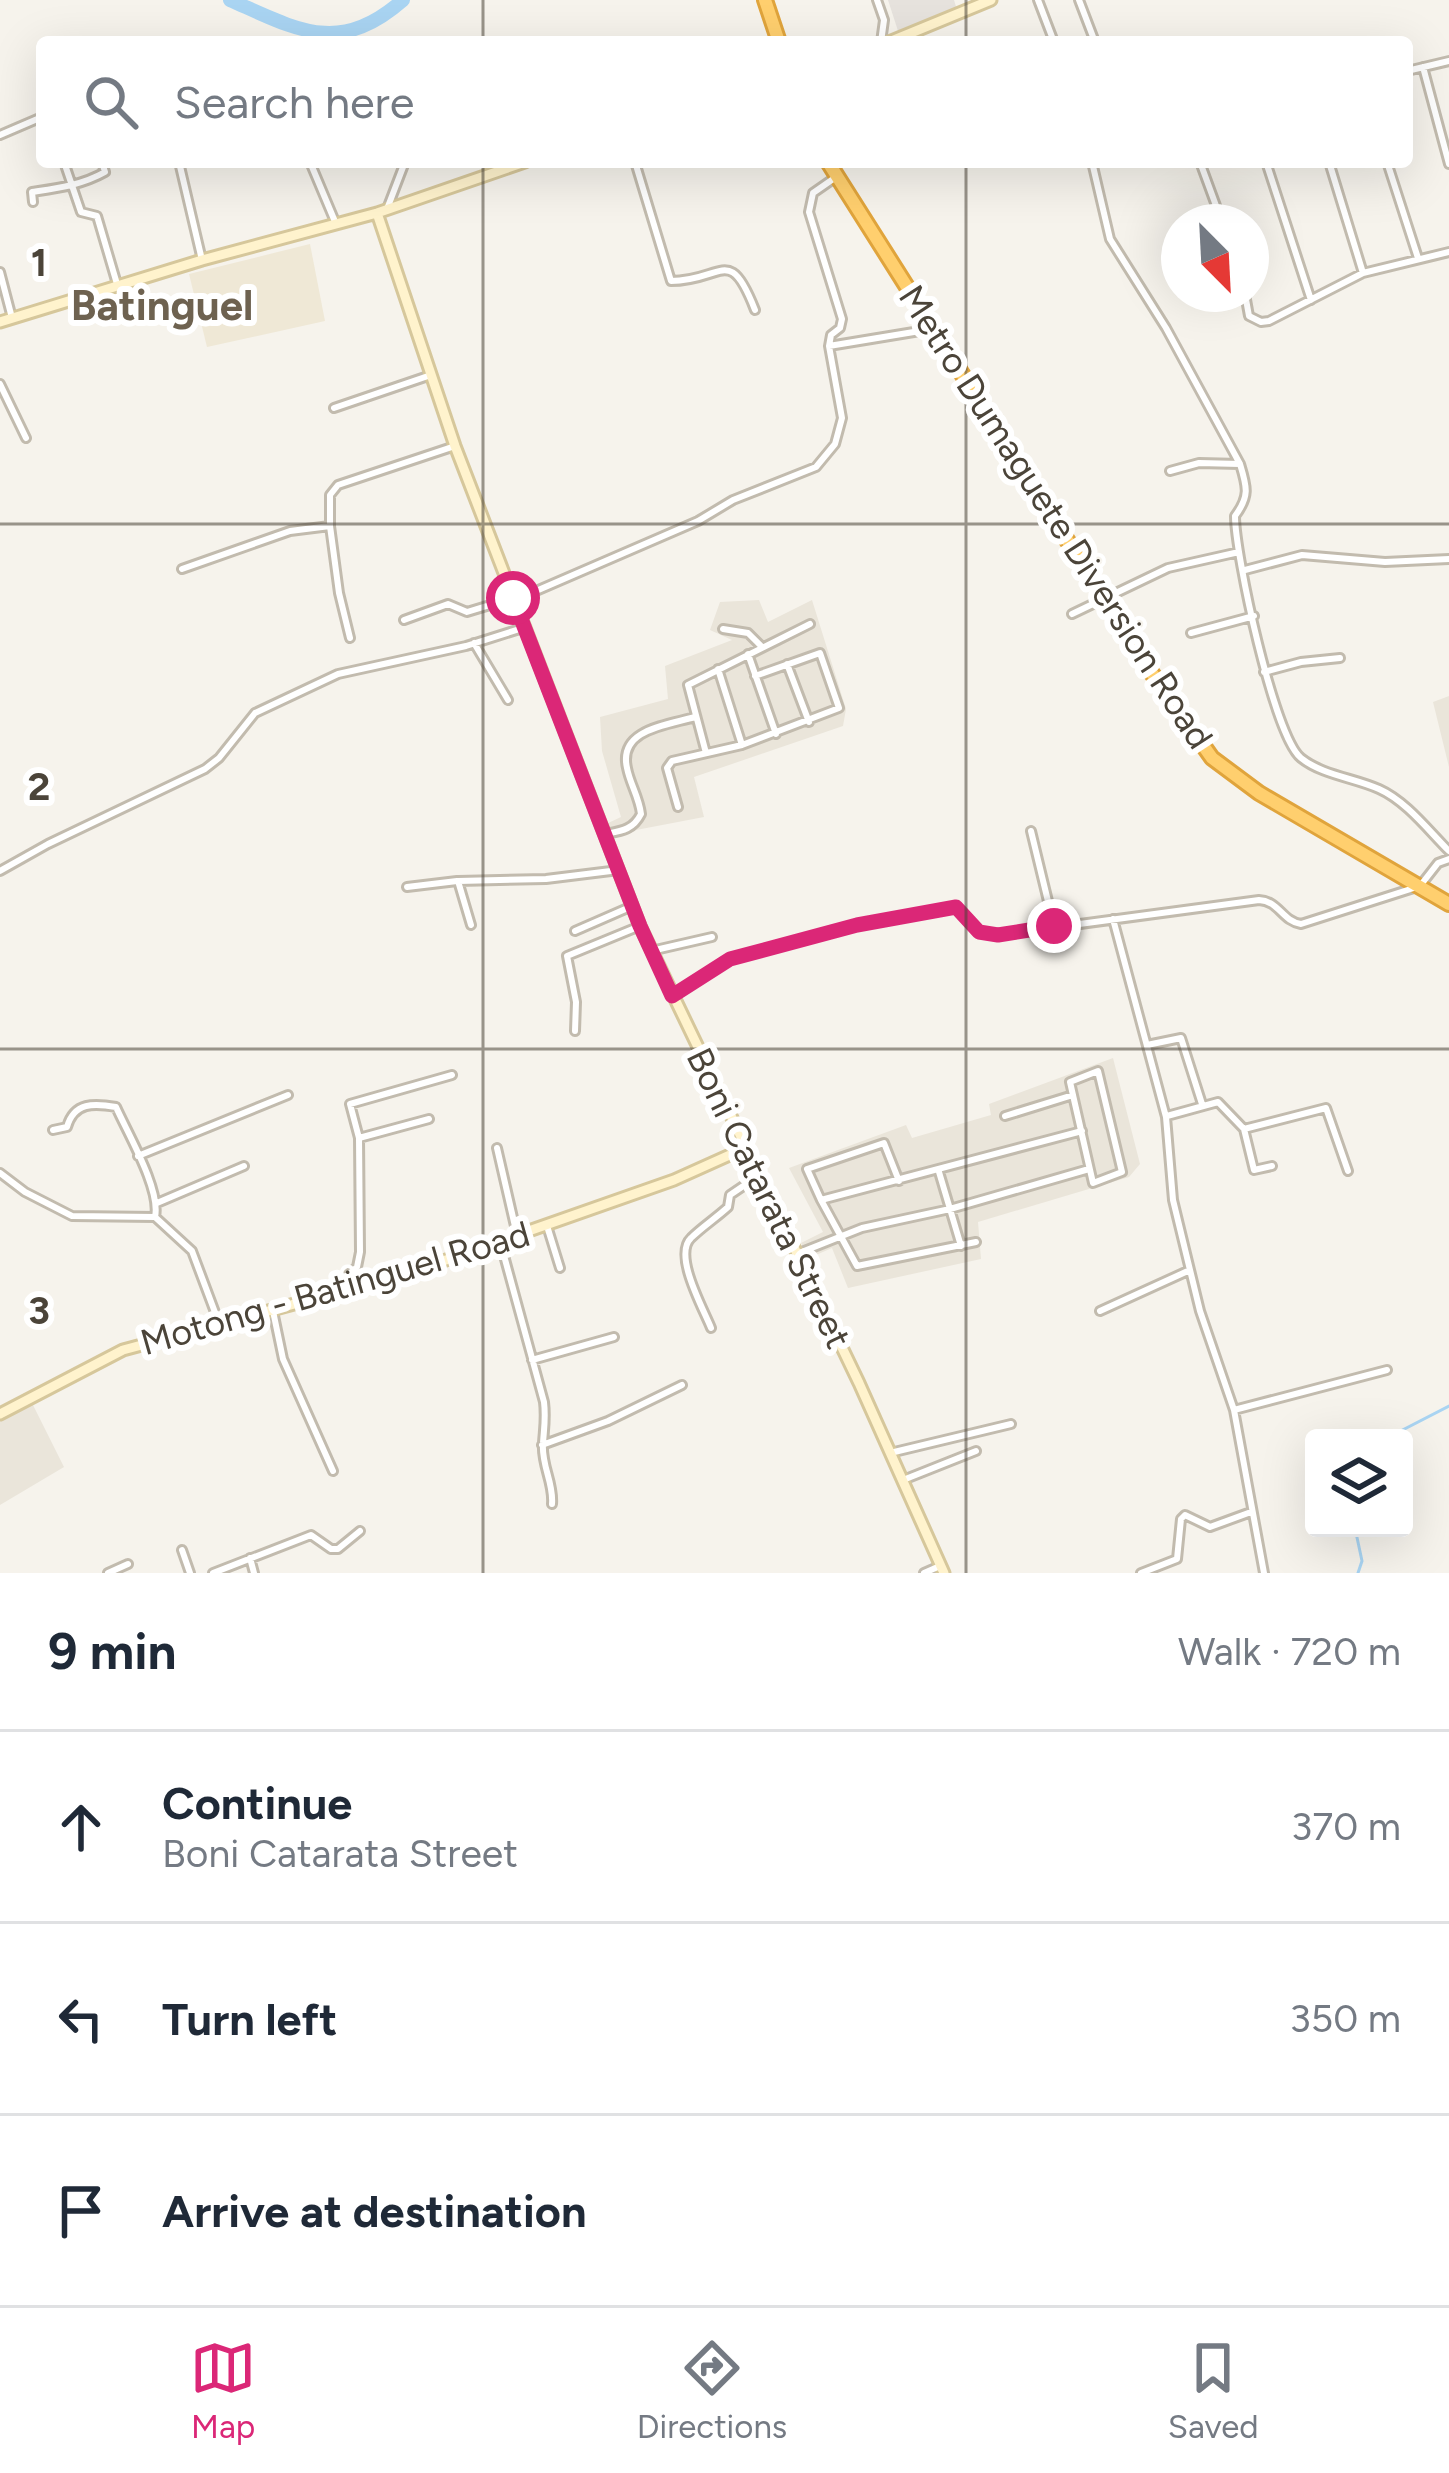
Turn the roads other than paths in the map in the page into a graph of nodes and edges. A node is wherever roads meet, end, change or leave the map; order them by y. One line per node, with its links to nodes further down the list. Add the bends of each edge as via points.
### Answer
1 (765, 0): 6 (highway)
2 (877, 0): 7 (street)
3 (991, 0): 8 (street)
4 (1038, 0): 9 (street)
5 (1078, 0): 10 (street)
6 (777, 36)
7 (885, 36)
8 (900, 36)
9 (1052, 36)
10 (1093, 36)
11 (1449, 61): 12 (street)
12 (1423, 67): 13 (street); 16 (street)
13 (1413, 70)
14 (36, 120): 15 (street)
15 (0, 135)
16 (1449, 164)
17 (66, 168): 31 (street)
18 (104, 168): 31 (street)
19 (180, 168): 38 (street)
20 (313, 168): 35 (street)
21 (402, 168): 34 (street)
22 (507, 168): 34 (street)
23 (637, 168): 43 (street, via 671,280 732,270)
24 (831, 168): 30 (highway, Metro Dumaguete Diversion Road)
25 (1093, 168): 53 (street, via 1110,239)
26 (1202, 168): 33 (street)
27 (1268, 168): 42 (street)
28 (1331, 168): 40 (street)
29 (1389, 168): 37 (street)
30 (836, 177): 46 (highway, Metro Dumaguete Diversion Road); 47 (street, via 813,193 809,212 842,319)
31 (70, 186): 32 (street, via 32,192); 41 (street, via 81,212 97,216)
32 (33, 202)
33 (1215, 204)
34 (382, 211): 35 (street); 48 (street, Boni Catarata Street)
35 (336, 224): 38 (street)
36 (1449, 252): 37 (street)
37 (1418, 258): 40 (street)
38 (202, 260): 41 (street)
39 (0, 272): 45 (street)
40 (1363, 273): 42 (street)
41 (117, 286): 45 (street)
42 (1311, 300): 44 (street, via 1262,322)
43 (755, 310)
44 (1248, 312)
45 (6, 320)
46 (932, 328): 47 (street); 61 (highway, Metro Dumaguete Diversion Road)
47 (829, 346): 60 (street, via 842,418 835,444 816,466)
48 (430, 375): 50 (street); 52 (street, Boni Catarata Street)
49 (0, 385): 51 (street)
50 (334, 408)
51 (26, 438)
52 (455, 446): 55 (street, via 338,485); 60 (street, Boni Catarata Street)
53 (1240, 464): 54 (street); 56 (street, via 1248,488 1235,516)
54 (1170, 471)
55 (330, 526): 58 (street, via 290,531); 69 (street)
56 (1239, 552): 59 (street); 61 (street, via 1168,568)
57 (1449, 559): 59 (street, via 1302,555)
58 (182, 568)
59 (1245, 570): 63 (street)
60 (513, 598): 64 (street, via 467,611 448,604); 66 (street, Boni Catarata Street)
61 (1104, 598): 62 (street); 91 (highway, Metro Dumaguete Diversion Road, via 1212,758)
62 (1072, 614)
63 (1255, 616): 68 (street); 76 (street)
64 (404, 620)
65 (810, 624): 71 (street)
66 (526, 627): 70 (street); 86 (street, Boni Catarata Street)
67 (723, 629): 71 (street, via 748,633)
68 (1190, 633)
69 (350, 638)
70 (474, 643): 78 (street); 89 (street, via 338,674 255,713 206,770)
71 (762, 647): 72 (street)
72 (748, 654): 75 (street); 77 (street)
73 (1340, 658): 76 (street)
74 (787, 663): 77 (street); 80 (street); 80 (street, via 822,655 839,708)
75 (717, 668): 79 (street, via 688,686); 82 (street)
76 (1264, 672): 87 (street, via 1289,745 1302,758 1382,790)
77 (755, 676): 81 (street)
78 (508, 700)
79 (695, 717): 83 (street); 86 (street, via 632,739 626,767 640,814 636,825)
80 (809, 722): 81 (street)
81 (776, 734): 82 (street)
82 (742, 745): 83 (street)
83 (706, 753): 84 (street, via 668,763)
84 (678, 806)
85 (1031, 831): 98 (street)
86 (604, 834): 88 (street, Boni Catarata Street)
87 (1449, 855): 91 (street)
88 (619, 869): 90 (street); 94 (street, Boni Catarata Street)
89 (0, 871)
90 (458, 881): 92 (street); 96 (street)
91 (1420, 886): 93 (highway, Metro Dumaguete Diversion Road); 95 (street, via 1300,924 1259,900)
92 (407, 887)
93 (1449, 904)
94 (634, 905): 97 (street, Boni Catarata Street); 99 (street)
95 (1113, 919): 98 (street); 104 (street)
96 (472, 925)
97 (640, 926): 101 (street, Boni Catarata Street); 103 (street, via 567,956)
98 (1054, 926): 102 (street, via 979,932 956,907 857,925 730,959)
99 (575, 931)
100 (712, 937): 101 (street)
101 (651, 951): 102 (street, Boni Catarata Street)
102 (672, 996): 117 (street, Boni Catarata Street)
103 (575, 1031)
104 (1146, 1045): 108 (street, via 1181,1038); 110 (street)
105 (452, 1075): 115 (street, via 350,1104)
106 (288, 1095): 118 (street)
107 (1073, 1095): 109 (street); 114 (street); 121 (street, via 1072,1078 1097,1071 1121,1172 1094,1183)
108 (1202, 1104): 110 (street); 113 (street, via 1220,1103)
109 (1005, 1116)
110 (1166, 1117): 139 (street, via 1172,1199)
111 (429, 1119): 115 (street)
112 (52, 1130): 118 (street, via 67,1126 79,1108 116,1108)
113 (1244, 1130): 120 (street, via 1254,1170); 122 (street, via 1326,1108)
114 (1082, 1131): 121 (street); 123 (street)
115 (359, 1138): 140 (street, via 357,1267)
116 (497, 1148): 132 (street)
117 (743, 1149): 125 (street, Boni Catarata Street); 131 (street, Motong - Batinguel Road)
118 (138, 1156): 128 (street)
119 (244, 1166): 128 (street)
120 (1272, 1166)
121 (1088, 1168): 129 (street)
122 (1348, 1171)
123 (939, 1172): 126 (street); 129 (street)
124 (0, 1173): 130 (street, via 72,1216)
125 (758, 1176): 137 (street, Boni Catarata Street); 144 (street, via 730,1195 728,1208 684,1250)
126 (899, 1181): 127 (street); 127 (street, via 884,1143 807,1169)
127 (821, 1200): 133 (street)
128 (157, 1204): 130 (street)
129 (950, 1209): 133 (street); 136 (street)
130 (155, 1217): 143 (street, via 191,1251)
131 (547, 1226): 132 (street, Motong - Batinguel Road); 138 (street)
132 (518, 1235): 134 (street, Motong - Batinguel Road)
133 (839, 1235): 136 (street, via 862,1267); 137 (street)
134 (500, 1241): 140 (street, Motong - Batinguel Road); 146 (street)
135 (976, 1242): 136 (street)
136 (961, 1246)
137 (798, 1254): 154 (street, Boni Catarata Street)
138 (560, 1268)
139 (1190, 1270): 142 (street); 149 (street)
140 (322, 1299): 141 (street, Motong - Batinguel Road)
141 (273, 1311): 143 (street, Motong - Batinguel Road); 155 (street, via 284,1359)
142 (1100, 1311)
143 (219, 1323): 150 (street, Motong - Batinguel Road, via 122,1350)
144 (711, 1328)
145 (614, 1337): 146 (street)
146 (532, 1360): 152 (street, via 546,1415)
147 (1387, 1370): 149 (street)
148 (682, 1385): 152 (street)
149 (1234, 1410): 158 (street)
150 (0, 1414)
151 (1011, 1424): 154 (street)
152 (542, 1445): 157 (street)
153 (976, 1451): 156 (street)
154 (890, 1453): 156 (street, Boni Catarata Street)
155 (333, 1471)
156 (903, 1480): 163 (street, Boni Catarata Street)
157 (552, 1504)
158 (1251, 1512): 169 (street, via 1210,1527 1185,1515 1177,1559); 170 (street)
159 (360, 1532): 161 (street, via 338,1549 311,1535)
160 (182, 1550): 165 (street)
161 (250, 1558): 166 (street); 167 (street)
162 (128, 1564): 164 (street)
163 (942, 1569): 168 (street)
164 (108, 1573)
165 (190, 1573)
166 (212, 1573)
167 (254, 1573)
168 (924, 1573)
169 (1141, 1573)
170 (1264, 1573)

